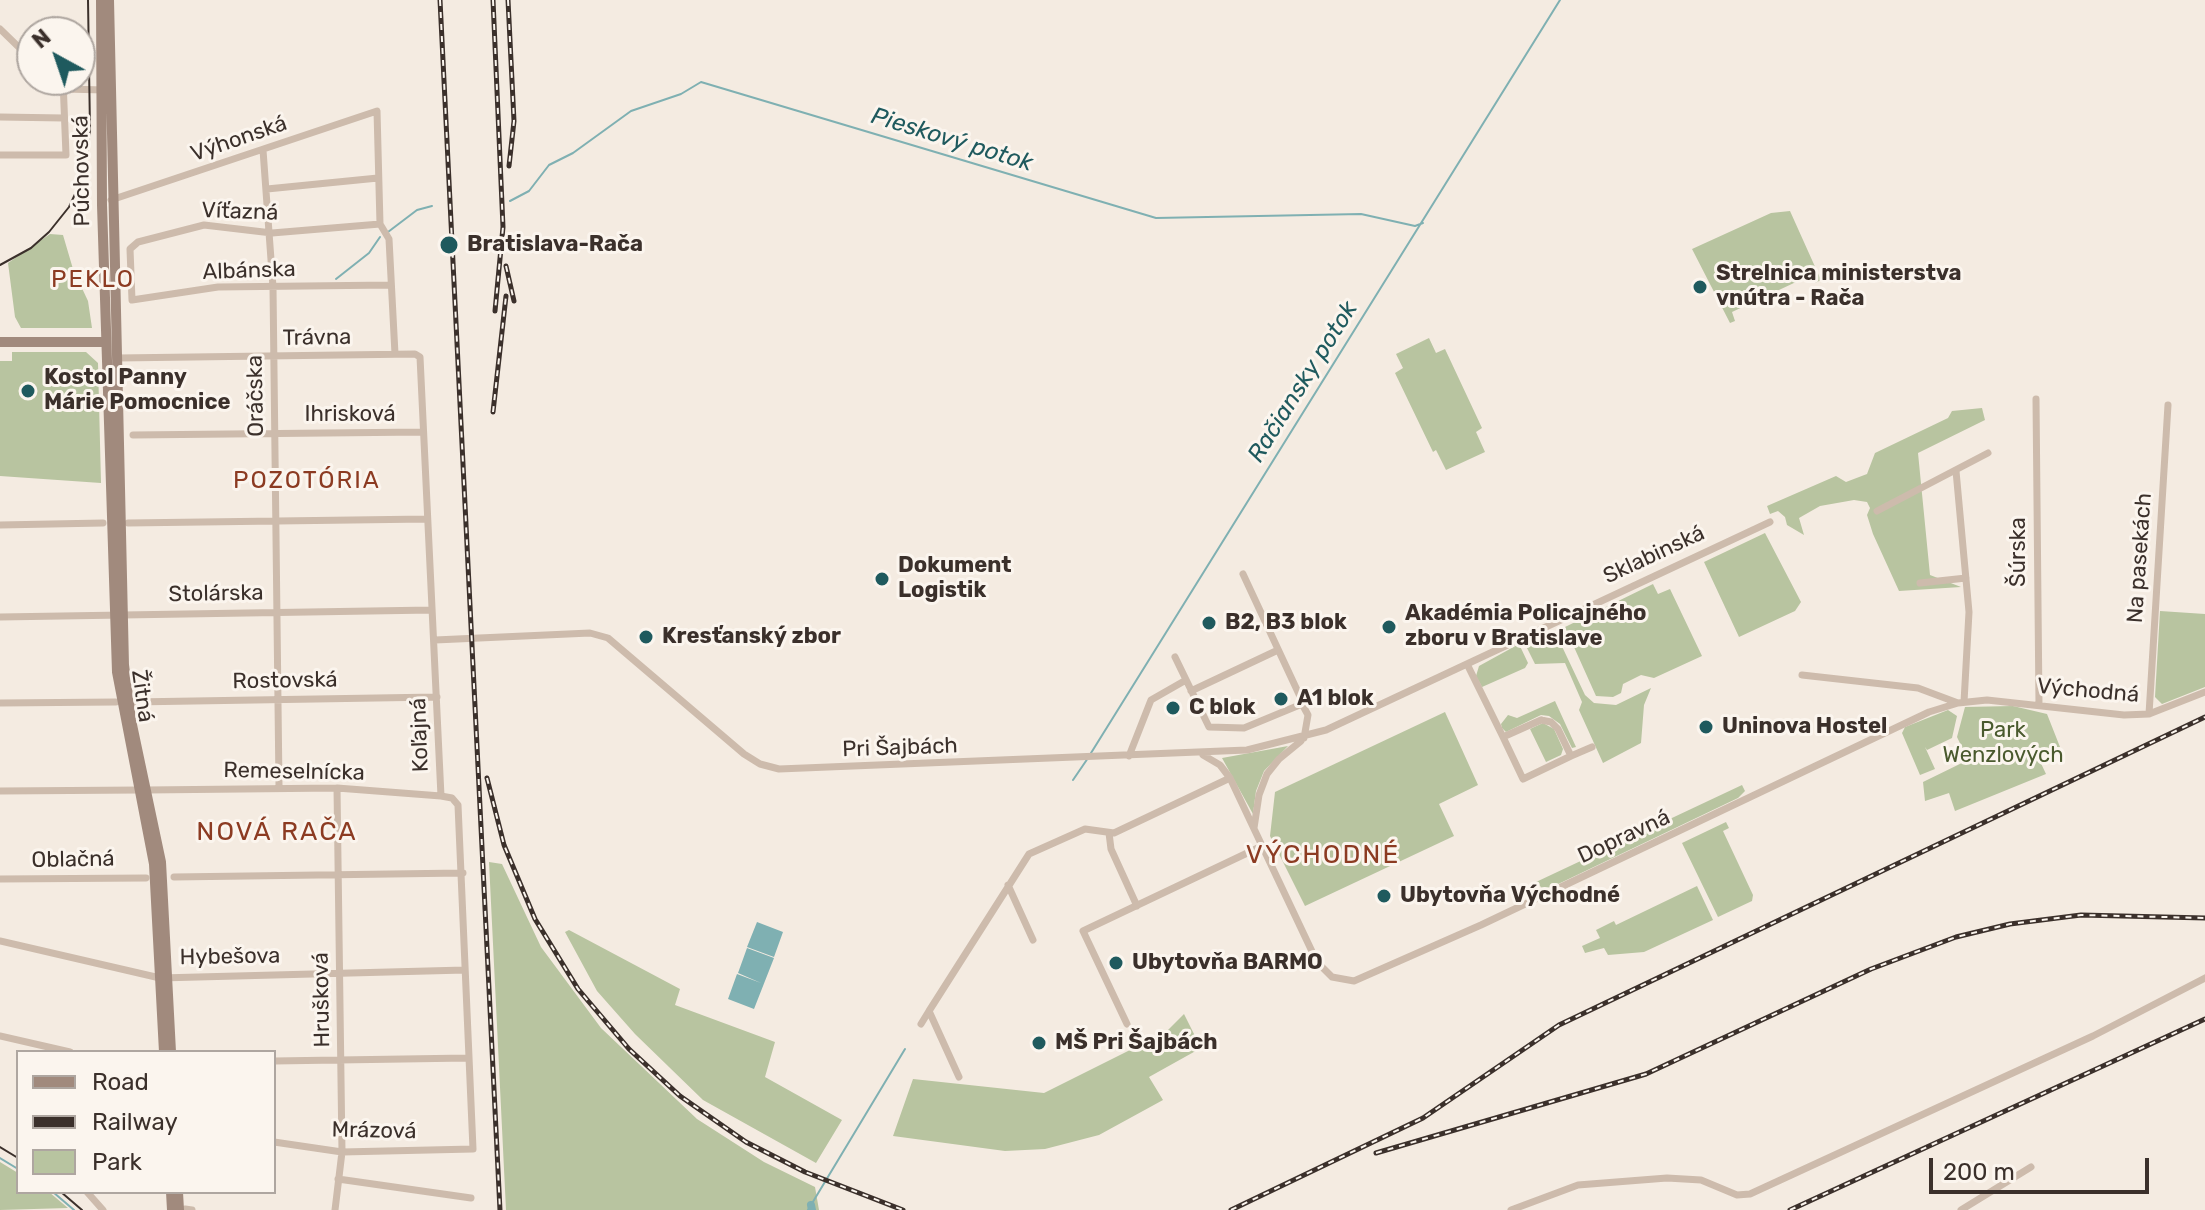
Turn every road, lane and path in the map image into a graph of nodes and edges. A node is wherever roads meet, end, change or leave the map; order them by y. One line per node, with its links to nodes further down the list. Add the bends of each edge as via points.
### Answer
1 (101, 0): 5 (main road, Púchovská)
2 (109, 0): 7 (main road, Púchovská)
3 (0, 29): 4 (street)
4 (16, 44)
5 (97, 88): 7 (main road, Púchovská)
6 (64, 96): 9 (street)
7 (106, 100): 14 (main road, Púchovská); 15 (main road, Púchovská)
8 (0, 117): 9 (street)
9 (64, 118): 11 (street, via 66,155)
10 (263, 150): 12 (street, Výhonská, via 377,111); 13 (street, Oráčska); 14 (street, Výhonská)
11 (0, 155)
12 (378, 178): 13 (street); 16 (street)
13 (267, 189): 17 (street, Oráčska)
14 (113, 198): 15 (street, Výhonská); 21 (main road, Púchovská)
15 (102, 205): 23 (main road, Púchovská)
16 (380, 224): 17 (street, Víťazná); 19 (street, via 389,239)
17 (272, 233): 18 (street, Víťazná, via 204,225 138,242 130,249); 20 (street, Oráčska)
18 (131, 276): 20 (street, Albánska, via 132,300 218,287)
19 (391, 285): 20 (street, Albánska); 24 (street)
20 (273, 287): 25 (street, Oráčska)
21 (117, 328): 23 (main road); 27 (main road, Púchovská)
22 (0, 342): 23 (main road)
23 (106, 342): 27 (main road); 47 (main road, Žitná)
24 (395, 354): 25 (street, Trávna); 26 (street, Trávna)
25 (273, 356): 27 (street, Trávna); 31 (street, Oráčska)
26 (420, 356): 30 (street, Koľajná)
27 (118, 358): 47 (main road, Žitná)
28 (2036, 399): 64 (street, Šúrska)
29 (2168, 405): 65 (street, Na pasekách)
30 (423, 432): 31 (street, Ihrisková); 36 (street, Koľajná)
31 (275, 433): 32 (street, Ihrisková); 37 (street, Oráčska)
32 (133, 435)
33 (1988, 453): 34 (street)
34 (1956, 471): 35 (street); 43 (street)
35 (1877, 511)
36 (427, 519): 37 (street); 45 (street, Koľajná)
37 (276, 521): 40 (street); 46 (street, Oráčska)
38 (1770, 522): 52 (street, Sklabinská)
39 (103, 523): 41 (street)
40 (128, 523)
41 (0, 525)
42 (1243, 574): 50 (street)
43 (1966, 578): 44 (street); 62 (street, via 1969,612)
44 (1920, 583)
45 (432, 610): 46 (street, Stolárska); 49 (street, Koľajná)
46 (276, 611): 47 (street, Stolárska); 58 (street, Oráčska)
47 (118, 614): 48 (street, Stolárska); 75 (main road, Žitná)
48 (0, 617)
49 (435, 640): 57 (street, Koľajná); 70 (street, Pri Šajbách, via 590,633 608,638 744,754 771,768)
50 (1278, 650): 55 (street); 63 (street)
51 (1175, 657): 54 (street)
52 (1467, 664): 66 (street); 67 (street, Sklabinská)
53 (1802, 675): 62 (street, Východná, via 1918,688)
54 (1186, 680): 55 (street); 70 (street, via 1151,700)
55 (1191, 691): 63 (street, via 1211,728 1244,728 1295,704)
56 (2205, 692): 65 (street, Východná)
57 (437, 697): 58 (street, Rostovská); 77 (street, Koľajná)
58 (278, 699): 60 (street, Rostovská); 73 (street, Oráčska)
59 (116, 702): 61 (street)
60 (133, 702)
61 (0, 703)
62 (1961, 703): 64 (street, Východná); 80 (street, Dopravná, via 1929,712 1361,980 1336,979 1313,954)
63 (1304, 705): 67 (street)
64 (2039, 705): 65 (street, Východná)
65 (2149, 714)
66 (1503, 737): 71 (street, via 1541,720 1551,722); 71 (street, via 1523,779)
67 (1305, 738): 69 (street, Sklabinská); 78 (street, via 1267,774)
68 (1592, 747): 71 (street)
69 (1202, 754): 70 (street, Pri Šajbách); 72 (street)
70 (1129, 756)
71 (1571, 756)
72 (1230, 778): 78 (street); 79 (street)
73 (279, 786): 74 (street, Remeselnícka); 75 (street, Remeselnícka)
74 (337, 788): 77 (street, Remeselnícka); 82 (street, Hrušková)
75 (143, 790): 76 (street, Remeselnícka); 92 (main road, Žitná, via 161,862)
76 (0, 791)
77 (441, 796): 81 (street, Koľajná, via 453,799 458,807)
78 (1254, 829): 80 (street)
79 (1109, 833): 86 (street, via 1085,829 1029,854); 87 (street)
80 (1262, 846): 87 (street)
81 (463, 873): 82 (street); 90 (street, Koľajná)
82 (336, 874): 83 (street); 91 (street, Hrušková)
83 (174, 877)
84 (146, 878): 85 (street, Oblačná)
85 (0, 879)
86 (1008, 885): 88 (street); 94 (street)
87 (1137, 906): 96 (street, via 1083,931)
88 (1033, 940)
89 (0, 941): 92 (street, Hybešova)
90 (465, 970): 91 (street, Hybešova); 101 (street, Koľajná)
91 (340, 974): 92 (street, Hybešova); 102 (street, Hrušková)
92 (164, 977): 99 (main road, Žitná); 100 (main road, Žitná)
93 (2205, 978): 114 (street, via 2082,1041 1750,1194 1737,1195 1701,1180 1651,1179 1578,1185)
94 (929, 1011): 95 (street); 104 (street)
95 (921, 1024)
96 (1127, 1024)
97 (0, 1036): 98 (street)
98 (61, 1050)
99 (164, 1050)
100 (171, 1050)
101 (468, 1058): 102 (street); 106 (street, Koľajná)
102 (342, 1060): 103 (street); 107 (street, Hrušková)
103 (276, 1061)
104 (959, 1077)
105 (276, 1142): 107 (street, Mrázová)
106 (473, 1149): 107 (street, Mrázová)
107 (342, 1152): 109 (street, Hrušková)
108 (2031, 1167): 115 (street)
109 (338, 1179): 111 (street); 113 (street, Hrušková)
110 (89, 1194): 112 (street)
111 (471, 1198)
112 (103, 1210)
113 (335, 1210)
114 (1511, 1210)
115 (1961, 1210)

